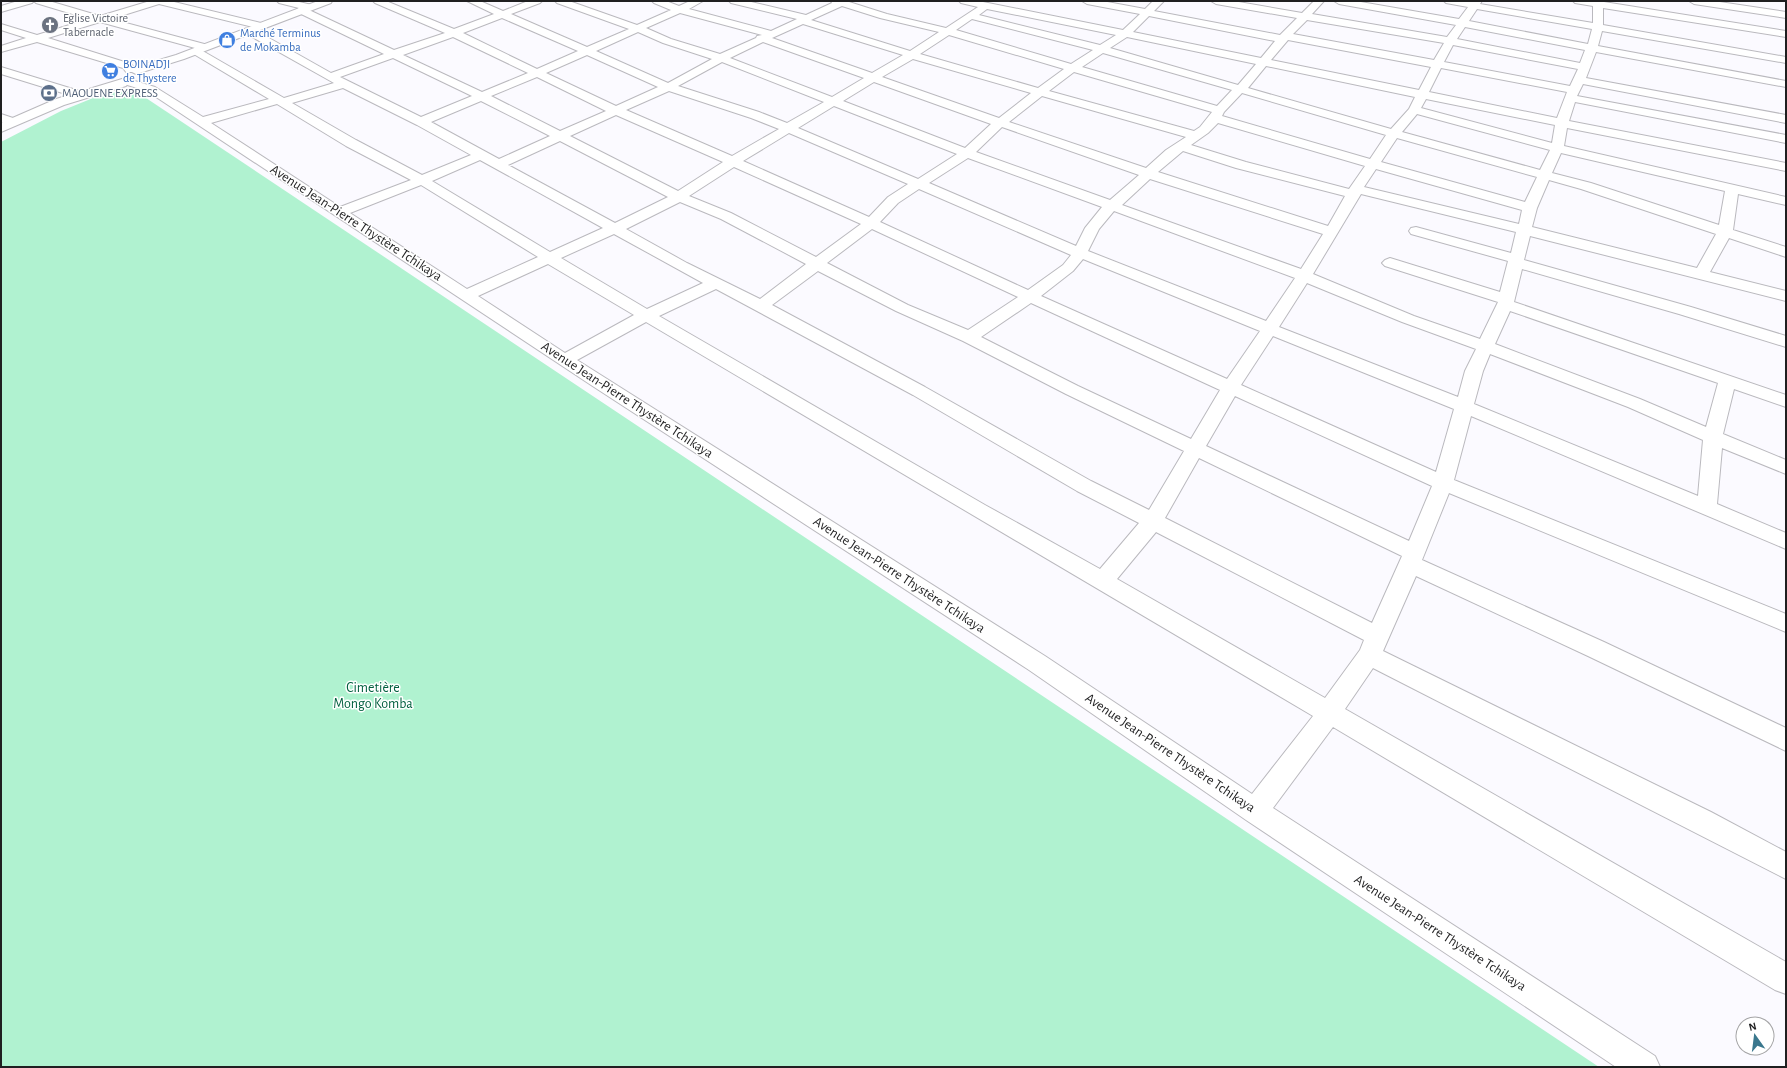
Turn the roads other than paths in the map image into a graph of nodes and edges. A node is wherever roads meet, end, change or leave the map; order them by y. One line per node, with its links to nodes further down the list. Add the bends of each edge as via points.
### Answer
1 (29, 1): 26 (street)
2 (39, 1): 34 (street)
3 (159, 1): 34 (street); 37 (street)
4 (282, 1): 27 (street)
5 (326, 1): 27 (highway)
6 (378, 1): 43 (street)
7 (472, 1): 30 (street)
8 (537, 1): 30 (street)
9 (560, 1): 40 (street)
10 (657, 1): 28 (street)
11 (698, 1): 28 (street)
12 (734, 1): 35 (street)
13 (964, 1): 23 (street)
14 (1087, 1): 29 (street)
15 (1159, 1): 29 (street)
16 (1216, 1): 33 (street)
17 (1319, 1): 33 (street)
18 (1339, 1): 36 (street)
19 (1449, 1): 24 (street)
20 (1578, 1): 25 (street)
21 (1694, 1): 31 (street)
22 (839, 2): 35 (street); 42 (street)
23 (991, 3): 32 (street); 44 (street)
24 (1476, 3): 36 (street); 39 (street)
25 (1599, 3): 39 (street); 45 (street)
26 (1, 9)
27 (305, 9): 37 (highway); 54 (street)
28 (678, 9): 40 (street); 46 (street)
29 (1146, 13): 44 (street); 47 (street)
30 (505, 14): 43 (street); 52 (street)
31 (1786, 15)
32 (971, 16): 42 (street); 51 (street)
33 (1304, 16): 47 (street); 49 (street)
34 (99, 19): 48 (street); 53 (street)
35 (804, 19): 46 (street); 55 (street)
36 (1463, 23): 49 (street); 63 (street)
37 (261, 26): 41 (highway)
38 (1, 27): 48 (street, Avenue Jean-Pierre Thystère Tchikaya)
39 (1598, 27): 57 (street); 63 (street)
40 (637, 28): 52 (street); 56 (street, via 666,41)
41 (248, 31): 53 (highway); 64 (street)
42 (947, 31): 55 (street); 60 (street)
43 (454, 33): 54 (street); 62 (street)
44 (1125, 34): 51 (street); 58 (street)
45 (1786, 34)
46 (766, 36): 56 (street); 66 (street)
47 (1284, 38): 58 (street); 59 (street)
48 (35, 39): 50 (street); 65 (street, Avenue Jean-Pierre Thystère Tchikaya, via 126,66)
49 (1450, 41): 59 (street); 63 (street)
50 (1, 49)
51 (1101, 49): 60 (street); 70 (street)
52 (588, 51): 62 (street); 69 (street)
53 (193, 52): 65 (highway); 75 (street)
54 (393, 55): 64 (street); 74 (street)
55 (912, 55): 66 (street); 71 (street)
56 (721, 58): 69 (street); 76 (street)
57 (1786, 60)
58 (1265, 62): 70 (street); 73 (street)
59 (1439, 64): 63 (street); 73 (street)
60 (1072, 68): 71 (street); 79 (street)
61 (1, 70): 72 (street)
62 (537, 72): 74 (street); 77 (street)
63 (1584, 72): 68 (street); 80 (street); 85 (street); 90 (street)
64 (330, 77): 67 (street)
65 (137, 78): 72 (highway); 72 (highway, via 111,82 109,78); 81 (street, Avenue Jean-Pierre Thystère Tchikaya)
66 (874, 78): 76 (street); 83 (street)
67 (344, 84): 75 (street); 82 (street)
68 (1786, 84)
69 (668, 87): 77 (street); 86 (street)
70 (1240, 89): 79 (street); 87 (street)
71 (1040, 93): 83 (street); 89 (street)
72 (84, 94): 84 (highway)
73 (1422, 94): 78 (street); 85 (street)
74 (481, 96): 82 (street); 88 (street)
75 (281, 101): 81 (street); 101 (street, via 351,143)
76 (835, 102): 86 (street); 93 (street)
77 (615, 110): 88 (street); 95 (street)
78 (1414, 110): 87 (street); 92 (street)
79 (1217, 114): 89 (street); 97 (street)
80 (1786, 119)
81 (200, 122): 109 (street, Avenue Jean-Pierre Thystère Tchikaya)
82 (421, 122): 94 (street)
83 (1000, 122): 93 (street); 99 (street)
84 (5, 123)
85 (1562, 123): 92 (street); 98 (street)
86 (788, 128): 95 (street); 102 (street)
87 (1394, 133): 97 (street); 100 (street)
88 (563, 136): 96 (street); 105 (street)
89 (1196, 136): 91 (street)
90 (1786, 139)
91 (1182, 146): 99 (street); 104 (street, via 1248,167)
92 (1557, 148): 100 (street); 103 (street)
93 (967, 153): 102 (street); 107 (street)
94 (481, 156): 96 (street); 101 (street)
95 (733, 161): 105 (street); 110 (street)
96 (499, 164): 111 (street)
97 (1375, 164): 104 (street); 108 (street)
98 (1786, 167)
99 (1148, 173): 107 (street); 115 (street)
100 (1546, 175): 108 (street); 114 (street)
101 (422, 180): 109 (street); 118 (street)
102 (918, 184): 110 (street, via 894,200); 117 (street)
103 (1732, 189): 106 (street); 114 (street)
104 (1355, 192): 112 (street); 115 (street)
105 (679, 197): 111 (street); 121 (street, via 726,216)
106 (1786, 201)
107 (1111, 205): 117 (street, via 1092,228); 123 (street)
108 (1530, 208): 112 (street)
109 (339, 212): 125 (street, Avenue Jean-Pierre Thystère Tchikaya)
110 (870, 224): 121 (street); 126 (street)
111 (614, 229): 118 (street); 124 (street)
112 (1524, 229): 119 (street); 122 (street)
113 (1416, 231): 119 (street)
114 (1725, 231): 116 (street); 122 (street)
115 (1332, 232): 123 (street)
116 (1786, 252)
117 (1080, 253): 126 (street, via 1068,268); 131 (street)
118 (549, 258): 125 (street); 130 (street)
119 (1516, 261): 128 (street); 133 (street, via 1667,304)
120 (1390, 263): 128 (street)
121 (817, 264): 129 (street); 132 (street, via 902,308)
122 (1701, 275): 127 (street)
123 (1305, 276): 131 (street); 134 (street, via 1408,319)
124 (716, 283): 129 (street); 130 (street)
125 (467, 295): 135 (street, Avenue Jean-Pierre Thystère Tchikaya)
126 (1030, 295): 132 (street); 137 (street)
127 (1786, 296)
128 (1505, 302): 134 (street); 136 (street)
129 (761, 306): 145 (street)
130 (647, 315): 135 (street); 148 (street)
131 (1269, 329): 137 (street); 139 (street)
132 (969, 336): 141 (street, via 1072,390)
133 (1786, 342)
134 (1485, 346): 139 (street); 140 (street)
135 (565, 360): 153 (street, Avenue Jean-Pierre Thystère Tchikaya, via 1037,663)
136 (1727, 382): 138 (street); 140 (street)
137 (1231, 387): 141 (street); 143 (street)
138 (1786, 401)
139 (1463, 406): 143 (street); 144 (street)
140 (1713, 436): 142 (street); 144 (street)
141 (1194, 448): 145 (street); 147 (street)
142 (1786, 468)
143 (1443, 483): 147 (street); 149 (street)
144 (1707, 508): 146 (street)
145 (1152, 522): 148 (street); 150 (street)
146 (1786, 541)
147 (1412, 559): 150 (street); 152 (street)
148 (1103, 581): 151 (street)
149 (1786, 623)
150 (1374, 645): 151 (street); 154 (street)
151 (1329, 713): 153 (street); 155 (street)
152 (1786, 740)
153 (1255, 811): 156 (street, Avenue Jean-Pierre Thystère Tchikaya)
154 (1786, 866)
155 (1786, 979)
156 (1644, 1067)

